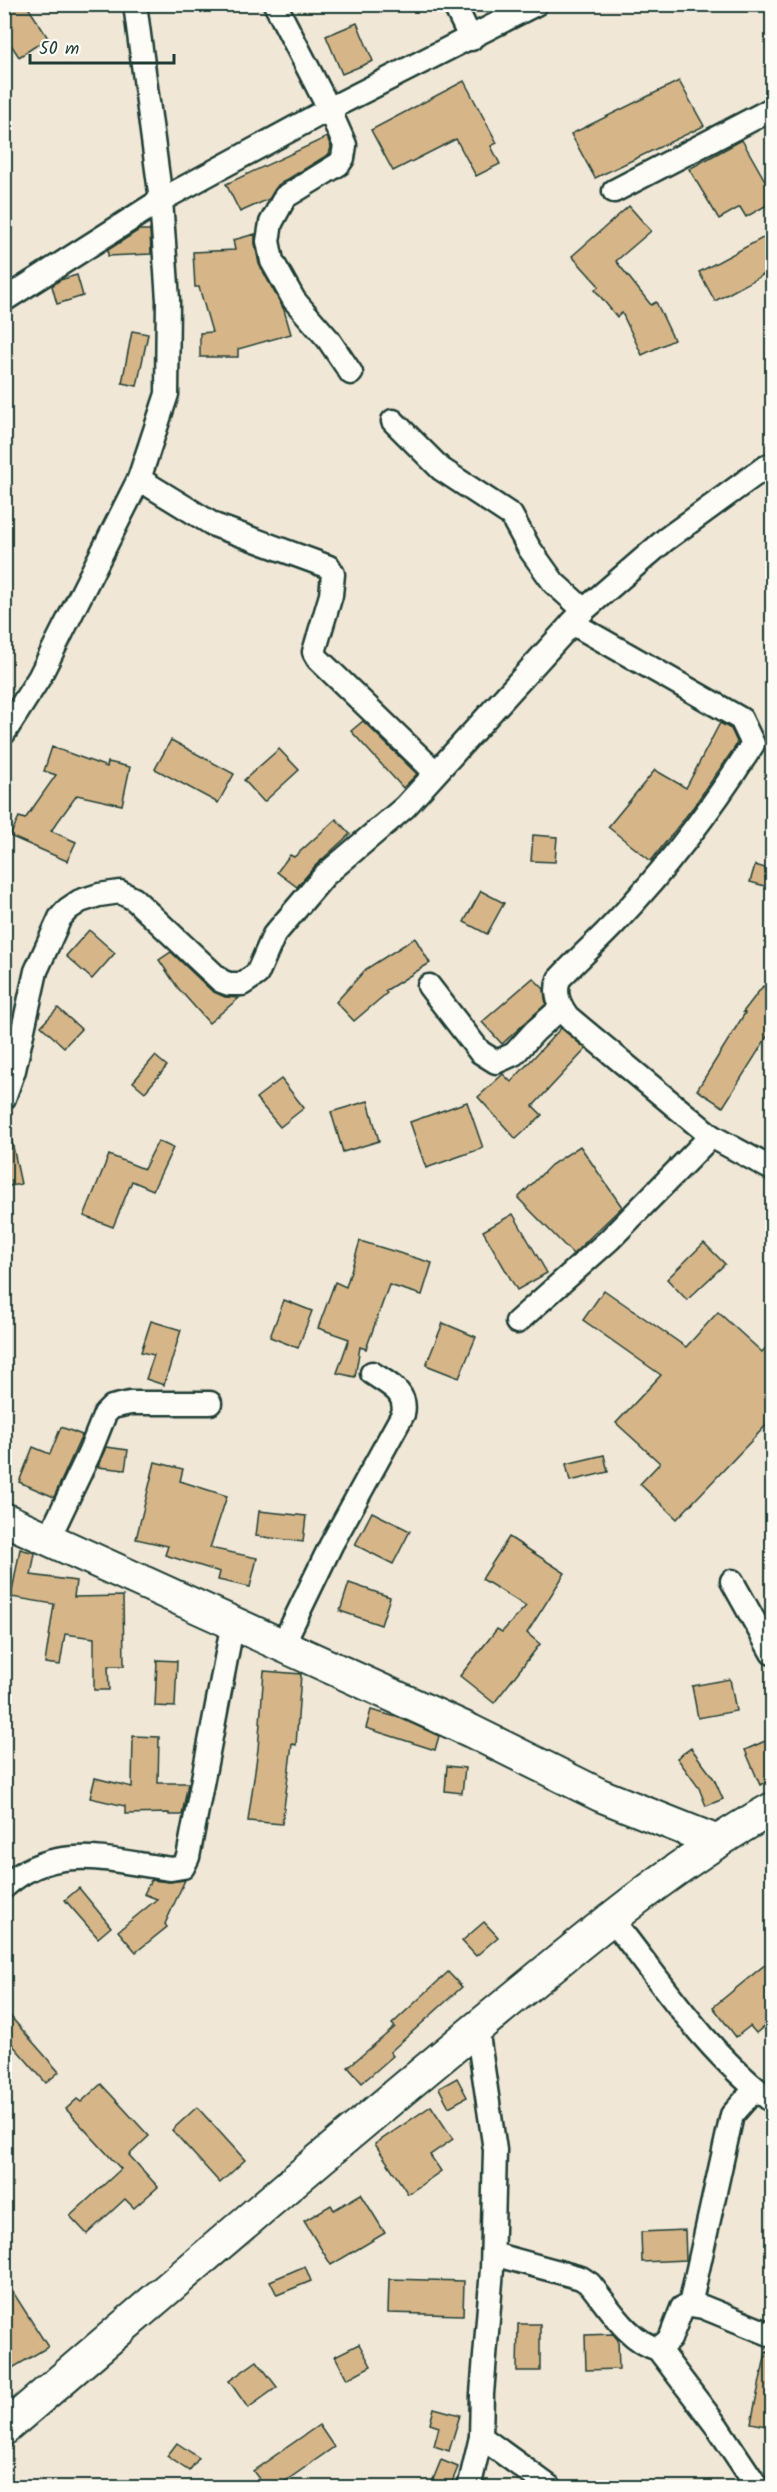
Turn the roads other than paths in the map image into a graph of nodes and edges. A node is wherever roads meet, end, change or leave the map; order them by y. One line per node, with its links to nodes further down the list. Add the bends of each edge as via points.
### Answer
1 (135, 4): 9 (street)
2 (275, 4): 6 (street)
3 (454, 4): 5 (street)
4 (536, 4): 5 (street)
5 (471, 39): 6 (street)
6 (329, 109): 9 (street); 11 (street, via 345,145 343,158 285,197 268,241 272,261 294,300)
7 (772, 109): 8 (street)
8 (614, 190)
9 (161, 200): 10 (street); 14 (street, via 168,300 167,394)
10 (4, 300)
11 (351, 373)
12 (393, 421): 15 (street, via 441,469 511,515 529,548)
13 (772, 464): 15 (street, via 665,540)
14 (139, 479): 16 (street, via 39,678); 17 (street, via 213,525 332,570 331,595 314,652)
15 (578, 616): 17 (street); 19 (street, via 741,719 753,744 724,789 664,865 615,923 559,979 556,988)
16 (4, 733)
17 (435, 772): 20 (street, via 405,807 325,875 274,935 257,974 242,984 220,981 127,894 99,894 68,909 36,971)
18 (429, 986): 19 (street, via 480,1052 496,1062 514,1054)
19 (561, 1008): 21 (street)
20 (4, 1098)
21 (711, 1136): 22 (street); 23 (street, via 609,1240)
22 (772, 1169)
23 (517, 1322)
24 (372, 1373): 30 (street, via 400,1393 405,1405 403,1414 331,1545)
25 (210, 1403): 27 (street, via 130,1403 112,1407 105,1414)
26 (4, 1519): 27 (main road)
27 (48, 1540): 29 (main road)
28 (732, 1581): 31 (street)
29 (233, 1622): 30 (main road); 34 (street, via 183,1867 171,1869 73,1856 26,1870)
30 (283, 1644): 33 (main road, via 600,1795)
31 (772, 1653)
32 (772, 1809): 33 (main road)
33 (718, 1842): 35 (main road)
34 (4, 1887)
35 (610, 1917): 36 (main road); 37 (street, via 719,2055)
36 (477, 2028): 38 (street, via 495,2150); 42 (main road)
37 (764, 2095): 39 (street, via 732,2115)
38 (493, 2254): 41 (street, via 581,2278 634,2337 643,2345); 43 (street)
39 (690, 2305): 40 (street); 41 (street, via 682,2308 670,2339)
40 (772, 2335)
41 (658, 2349): 46 (street)
42 (4, 2429)
43 (481, 2437): 44 (street); 45 (street)
44 (469, 2487)
45 (551, 2487)
46 (758, 2487)

